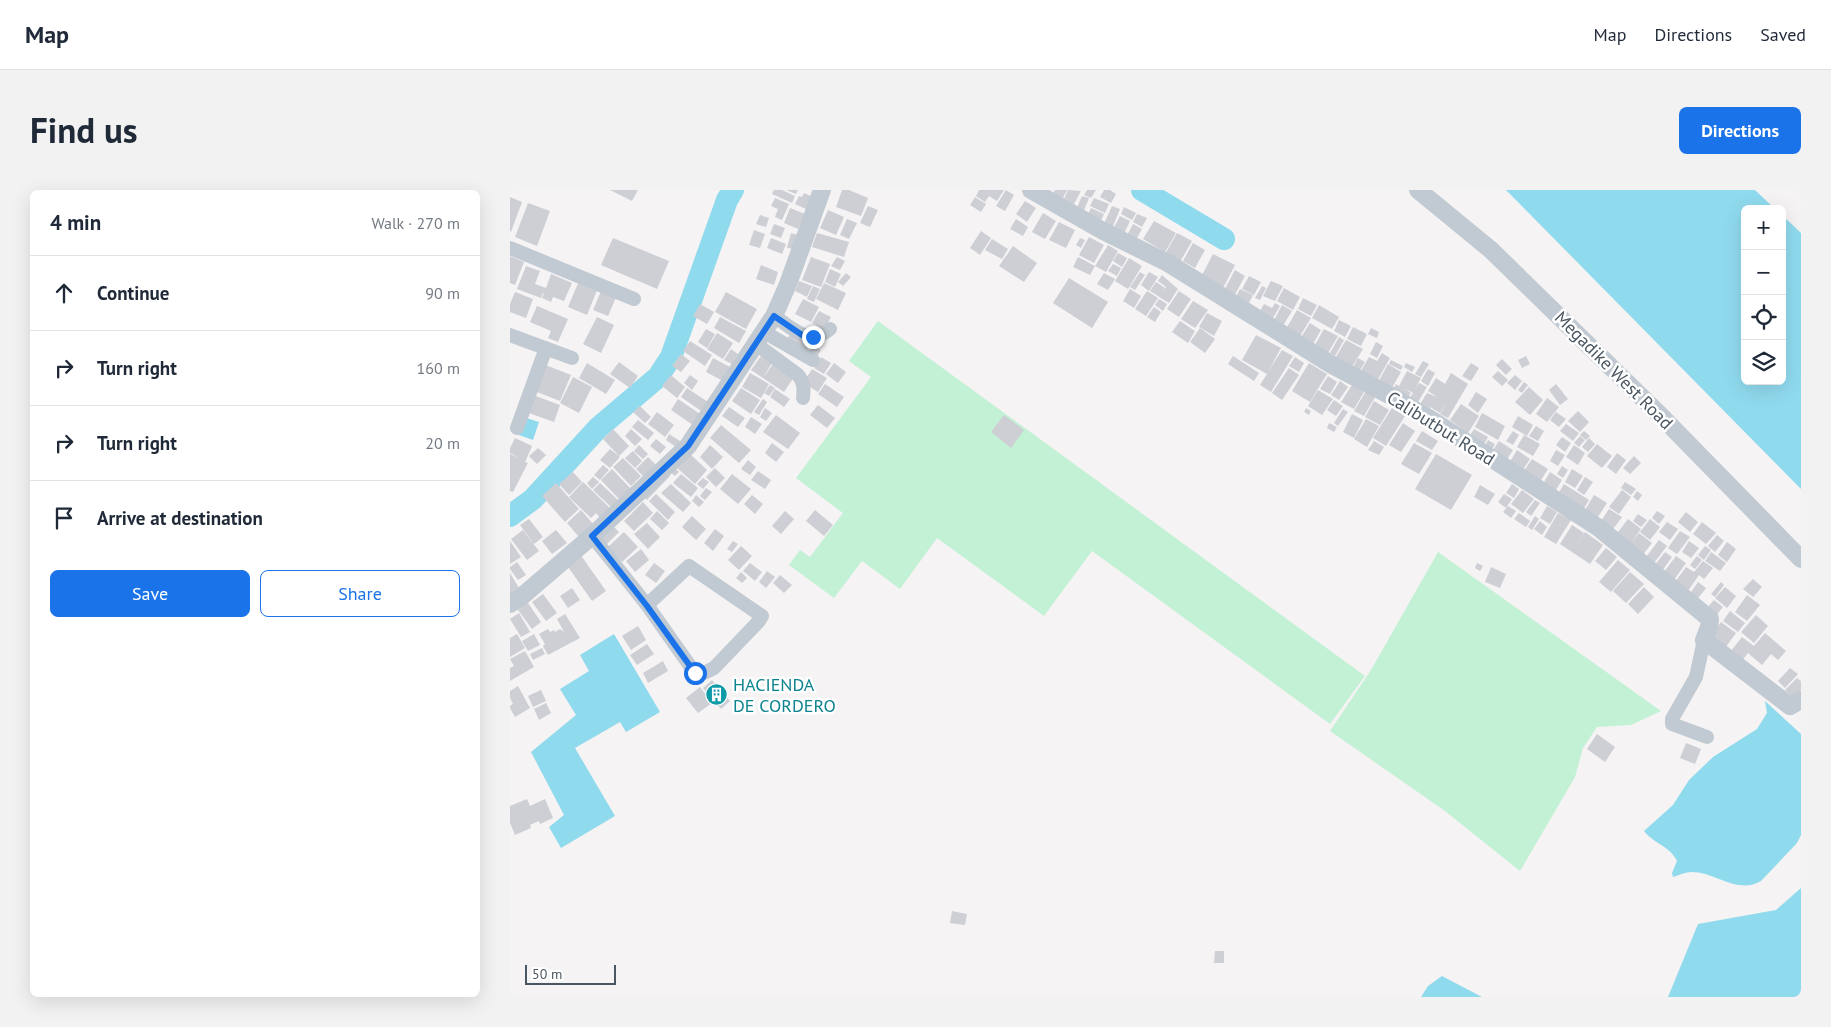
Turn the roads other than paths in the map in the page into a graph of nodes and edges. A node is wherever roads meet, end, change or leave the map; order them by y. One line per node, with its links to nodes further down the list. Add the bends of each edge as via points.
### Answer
1 (822, 190): 6 (street)
2 (1031, 190): 19 (street, Calibutbut Road, via 1168,263 1332,365 1432,420 1599,528 1710,619)
3 (1418, 190): 16 (street, Megadike West Road, via 1491,250)
4 (510, 248): 5 (street)
5 (634, 299)
6 (774, 316): 7 (street, via 802,335 813,337); 9 (street)
7 (830, 329)
8 (510, 335): 10 (street)
9 (760, 338): 12 (street); 13 (street, via 802,380); 15 (street, via 688,446)
10 (546, 348): 11 (street); 14 (street)
11 (572, 358)
12 (813, 360)
13 (803, 398)
14 (517, 428)
15 (592, 536): 17 (street); 18 (street)
16 (1801, 559)
17 (510, 604)
18 (647, 606): 18 (street, via 695,673 714,668 762,616 689,566)
19 (1704, 640): 20 (street, via 1790,706); 21 (street, via 1696,677 1672,724)
20 (1801, 700)
21 (1707, 738)

